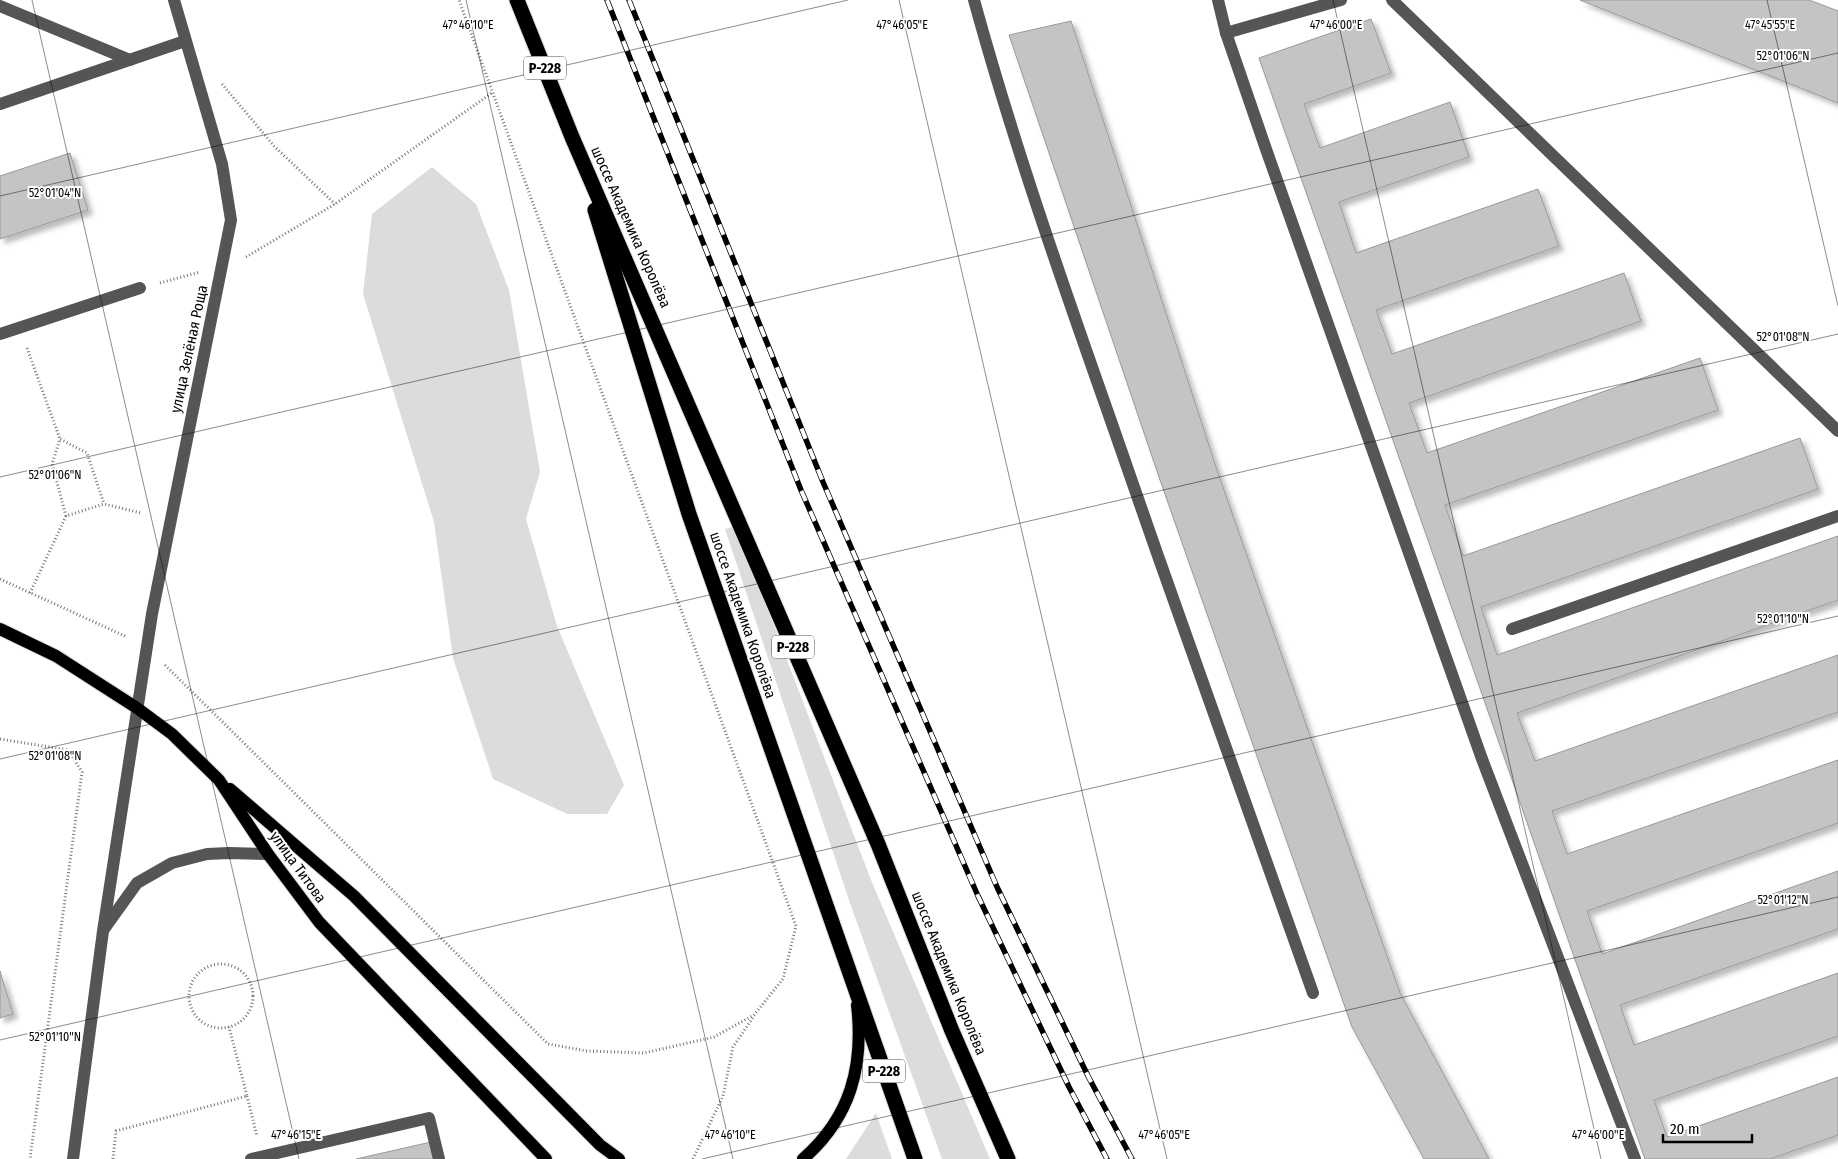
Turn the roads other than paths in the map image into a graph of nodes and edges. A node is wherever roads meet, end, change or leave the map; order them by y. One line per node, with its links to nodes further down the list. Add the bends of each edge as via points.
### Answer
1 (174, 0): 9 (street, улица Зелёная Роща)
2 (517, 0): 12 (highway, Р-228)
3 (974, 0): 24 (street, via 1050,246)
4 (1218, 0): 8 (street)
5 (1341, 0): 8 (street)
6 (1392, 0): 15 (street)
7 (0, 6): 10 (street)
8 (1226, 33): 33 (street, via 1482,759)
9 (186, 41): 10 (street); 19 (street, улица Зелёная Роща, via 222,164 231,220 152,614)
10 (130, 60): 11 (street)
11 (0, 104)
12 (572, 137): 23 (highway, шоссе Академика Королёва / Р-228, via 689,514); 32 (highway, шоссе Академика Королёва / Р-228, via 878,844 952,1031)
13 (140, 288): 14 (street)
14 (0, 334)
15 (1838, 431)
16 (1838, 516): 18 (street)
17 (0, 629): 19 (main road, улица Титова, via 56,656)
18 (1512, 629)
19 (137, 708): 20 (main road, улица Титова, via 172,734); 22 (street, улица Зелёная Роща)
20 (218, 780): 21 (main road, улица Титова); 29 (main road, via 354,896 593,1138)
21 (268, 854): 22 (street, via 207,854 172,863 136,883); 28 (main road, улица Титова, via 319,922)
22 (103, 931): 26 (street, улица Зелёная Роща)
23 (854, 982): 30 (main road, via 859,1023 853,1087 836,1122); 31 (highway, шоссе Академика Королёва / Р-228)
24 (1313, 993)
25 (256, 1158): 27 (street, via 429,1118)
26 (73, 1159)
27 (439, 1159)
28 (546, 1159)
29 (619, 1159)
30 (803, 1159)
31 (915, 1159)
32 (1008, 1159)
33 (1635, 1159)

